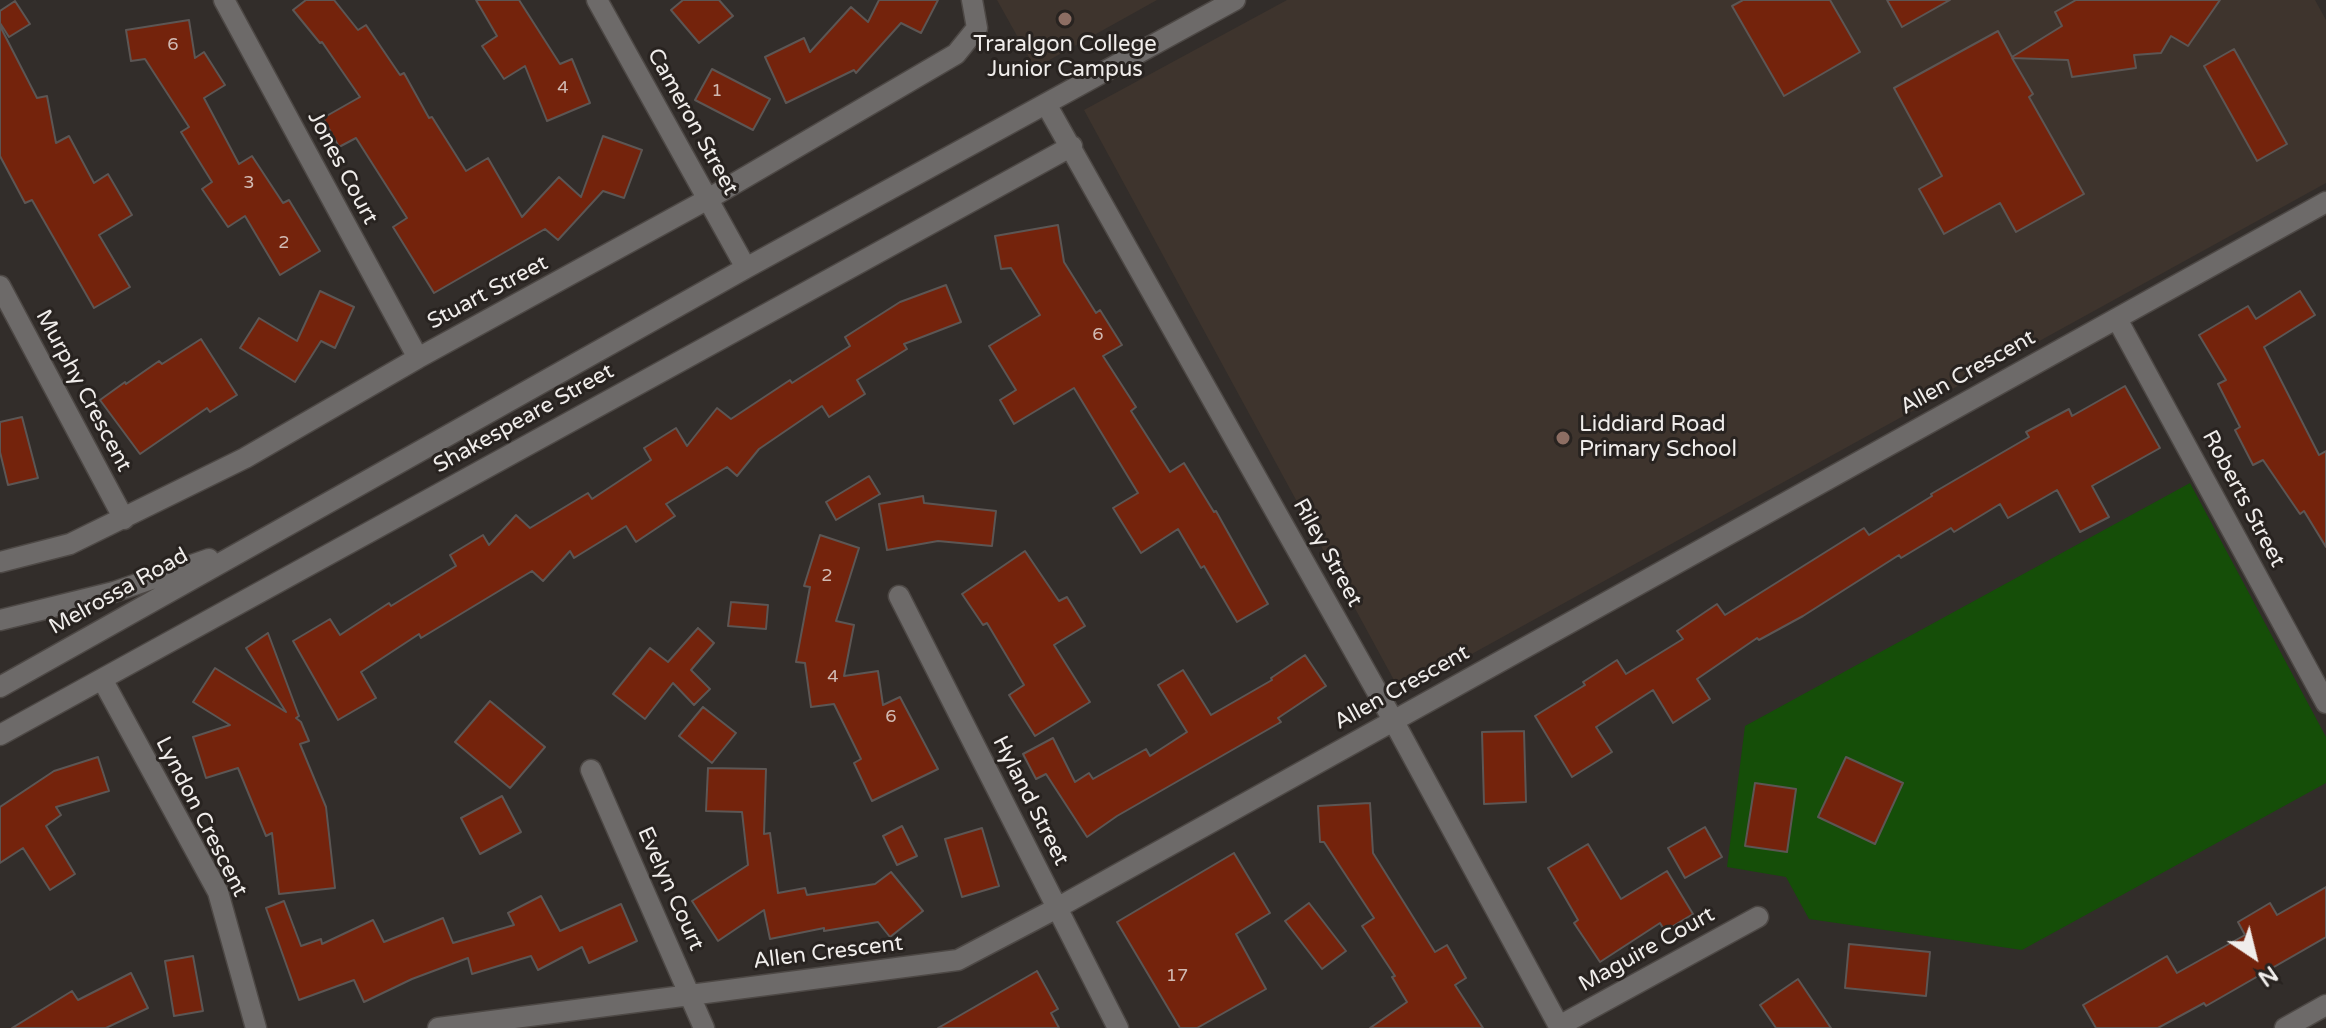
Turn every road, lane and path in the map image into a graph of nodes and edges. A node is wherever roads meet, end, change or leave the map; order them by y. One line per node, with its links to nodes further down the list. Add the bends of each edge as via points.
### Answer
1 (224, 0): 12 (street, Jones Court)
2 (597, 0): 7 (street, Cameron Street)
3 (972, 0): 7 (street, Stuart Street, via 977,28 956,54)
4 (1235, 0): 5 (street, Shakespeare Street)
5 (1046, 104): 6 (street, Riley Street); 9 (street, Shakespeare Street)
6 (1072, 146): 18 (street, Shakespeare Street); 21 (street, Riley Street)
7 (708, 199): 9 (street, Cameron Street); 12 (street, Stuart Street)
8 (2326, 202): 11 (street, Allen Crescent)
9 (746, 268): 14 (street, Shakespeare Street)
10 (0, 286): 13 (street, Murphy Crescent)
11 (2117, 319): 20 (street, Roberts Street); 21 (street, Allen Crescent)
12 (418, 358): 13 (street, Stuart Street, via 245,458)
13 (124, 519): 15 (street, Stuart Street, via 70,544)
14 (262, 540): 17 (street, via 114,592); 19 (street, Melrossa Road)
15 (0, 562)
16 (899, 596): 24 (street, Hyland Street)
17 (0, 620)
18 (102, 679): 22 (street, Shakespeare Street); 29 (street, Lyndon Crescent, via 218,892)
19 (0, 687)
20 (2326, 703)
21 (1393, 720): 24 (street, Allen Crescent); 28 (street, Riley Street)
22 (0, 735)
23 (591, 770): 26 (street, Evelyn Court)
24 (1057, 908): 26 (street, Allen Crescent, via 958,960); 32 (street, Hyland Street)
25 (1758, 917): 28 (street, Maguire Court)
26 (691, 995): 30 (street, Allen Crescent); 31 (street, Evelyn Court)
27 (2326, 1005): 33 (street)
28 (1560, 1027)
29 (256, 1028)
30 (438, 1028)
31 (704, 1028)
32 (1118, 1028)
33 (2285, 1028)

